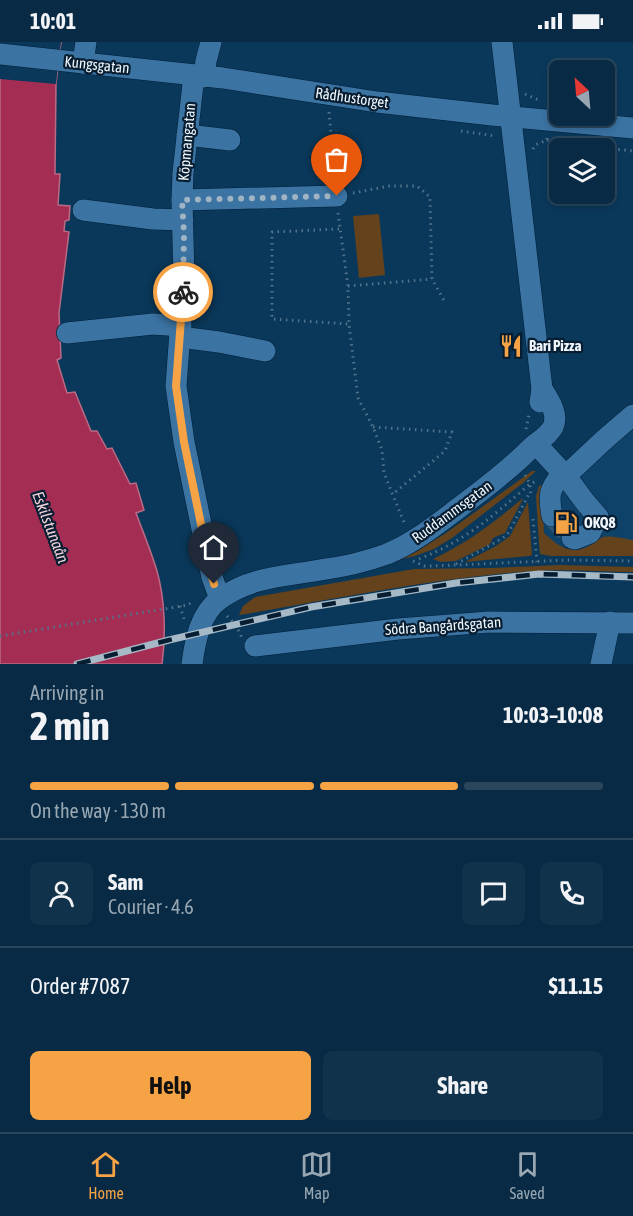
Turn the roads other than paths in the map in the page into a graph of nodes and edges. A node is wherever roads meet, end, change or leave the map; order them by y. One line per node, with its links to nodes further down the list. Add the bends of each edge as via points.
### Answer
1 (86, 42): 5 (street)
2 (211, 42): 6 (street, Köpmangatan)
3 (502, 42): 7 (street)
4 (0, 54): 5 (street, Kungsgatan)
5 (83, 63): 6 (street, Kungsgatan)
6 (199, 76): 7 (street, Rådhustorget); 9 (street, Köpmangatan)
7 (502, 116): 8 (street, Rådhustorget); 18 (street, via 542,389 540,418)
8 (633, 128)
9 (187, 135): 10 (street); 13 (street, Köpmangatan)
10 (230, 140)
11 (337, 196): 13 (street)
12 (83, 210): 13 (street, via 153,219)
13 (183, 210): 14 (street, Köpmangatan)
14 (180, 332): 15 (street, via 153,324); 16 (street); 21 (street, Köpmangatan, via 176,386 179,414 212,577)
15 (67, 333)
16 (265, 351)
17 (633, 415): 18 (street, via 567,472 561,471)
18 (530, 439): 21 (street, Ruddammsgatan, via 510,469 422,536 365,561 251,582)
19 (542, 515): 20 (street, via 552,486 563,472 598,517 590,534)
20 (572, 538)
21 (220, 599): 25 (street, via 200,626)
22 (610, 622): 23 (street, Södra Bangårdsgatan); 24 (street, Södra Bangårdsgatan, via 489,622); 26 (street)
23 (633, 623)
24 (255, 646)
25 (192, 664)
26 (601, 664)

